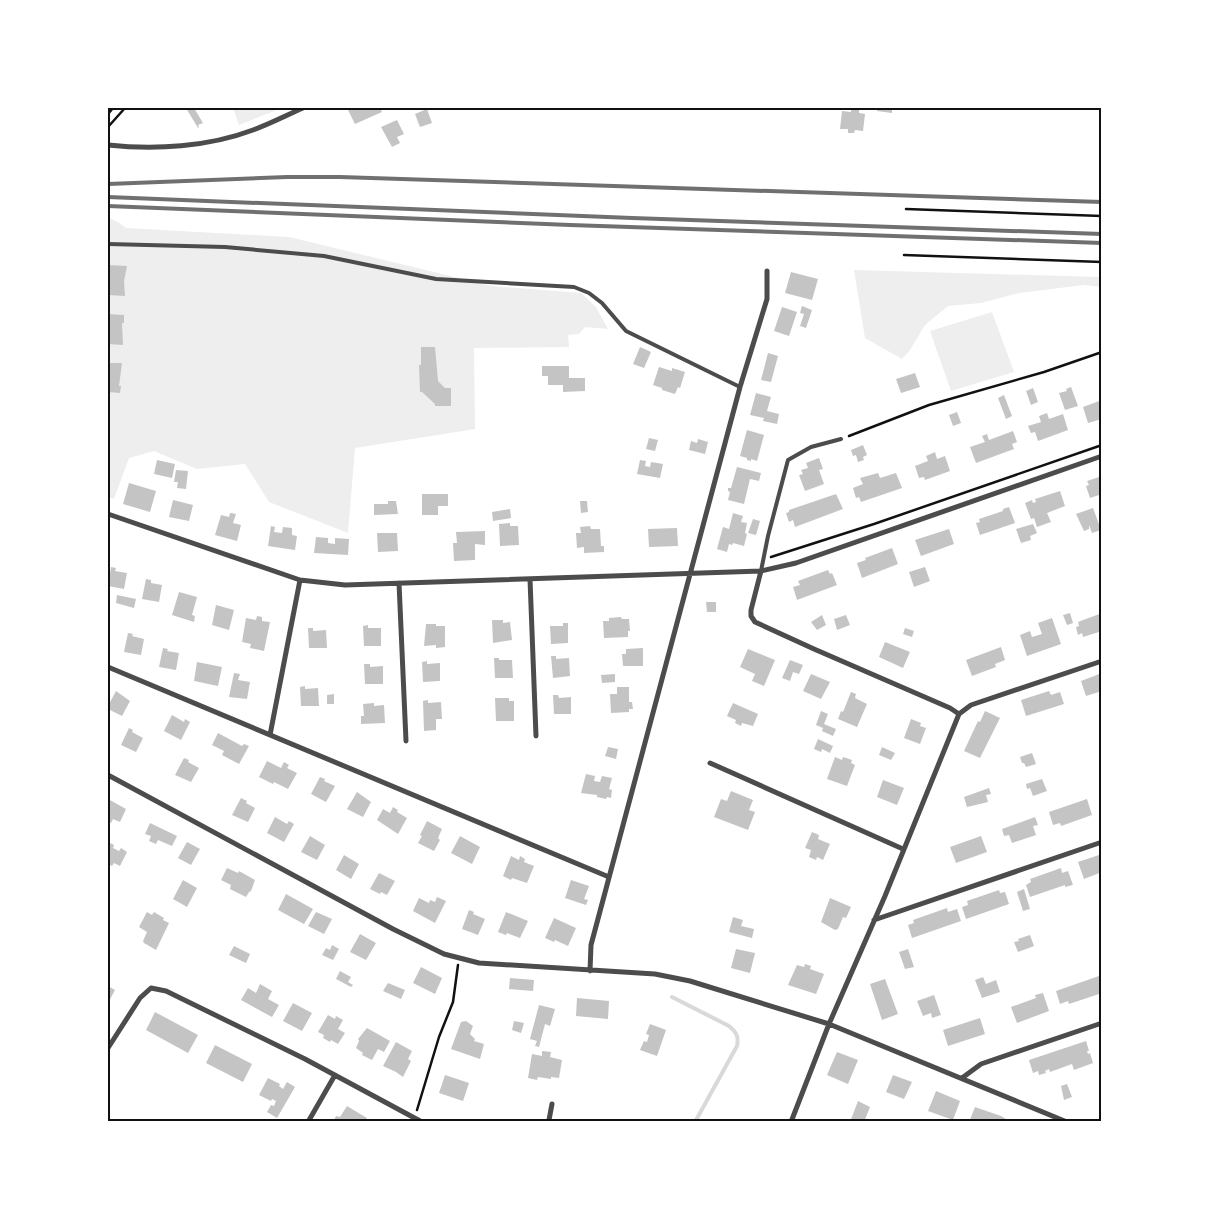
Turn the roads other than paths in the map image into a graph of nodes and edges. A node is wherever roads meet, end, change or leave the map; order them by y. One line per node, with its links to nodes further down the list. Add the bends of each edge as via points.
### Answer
1 (303, 108): 2 (street, via 221,140 176,146)
2 (108, 145)
3 (108, 244): 5 (lane, via 225,247 324,256 436,279 574,287 602,303 626,331)
4 (767, 271): 5 (street, via 767,299)
5 (740, 387): 10 (street)
6 (840, 439): 9 (lane, via 811,447 788,460)
7 (1102, 456): 9 (street, via 796,563)
8 (108, 514): 12 (street)
9 (761, 571): 10 (street); 16 (street, via 751,610 755,622)
10 (690, 573): 11 (street); 24 (street)
11 (530, 579): 13 (street); 18 (street)
12 (300, 580): 13 (street, via 345,585); 17 (street)
13 (399, 584): 19 (street)
14 (1102, 661): 16 (street, via 971,705)
15 (108, 667): 17 (street)
16 (959, 714): 23 (street)
17 (270, 735): 24 (street)
18 (536, 736)
19 (406, 741)
20 (710, 763): 23 (street)
21 (108, 775): 26 (street, via 444,954 487,963)
22 (1102, 842): 25 (street)
23 (903, 849): 25 (street)
24 (609, 877): 26 (street, via 591,944)
25 (874, 920): 28 (street)
26 (590, 971): 28 (street, via 655,974 690,981)
27 (1102, 1023): 31 (street, via 981,1064)
28 (829, 1024): 31 (street); 36 (street)
29 (108, 1048): 30 (street, via 140,998 151,988 166,991)
30 (335, 1075): 33 (street); 34 (street)
31 (962, 1078): 37 (street)
32 (552, 1104): 35 (street)
33 (308, 1122)
34 (422, 1122)
35 (547, 1122)
36 (790, 1122)
37 (1067, 1122)

